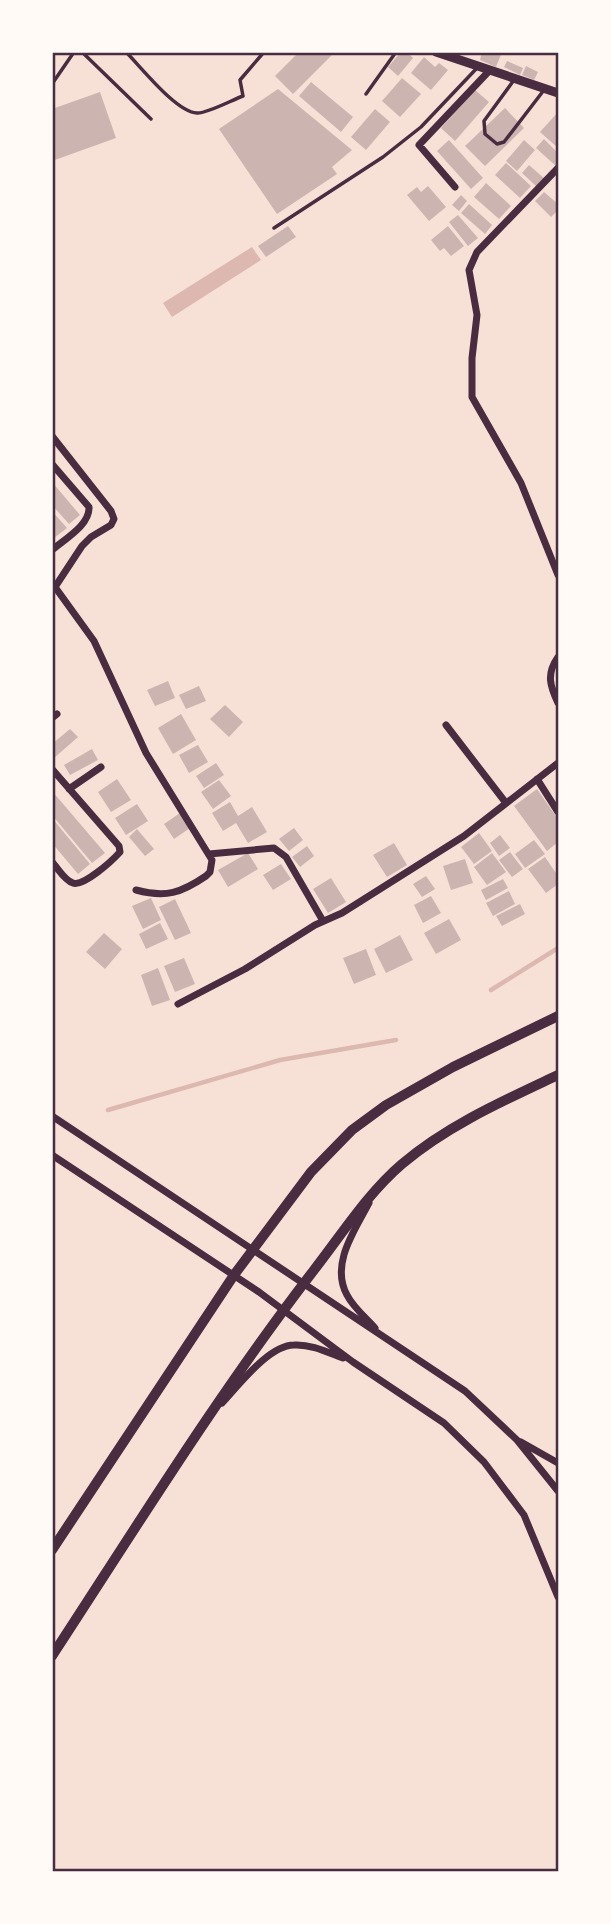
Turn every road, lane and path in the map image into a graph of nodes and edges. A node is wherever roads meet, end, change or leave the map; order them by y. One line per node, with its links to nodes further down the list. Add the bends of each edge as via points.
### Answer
1 (74, 52): 10 (lane)
2 (82, 52): 16 (lane)
3 (126, 52): 4 (lane, via 176,103 199,114 243,96 240,80)
4 (264, 52)
5 (396, 52): 15 (lane)
6 (436, 52): 7 (street)
7 (478, 66): 8 (street); 19 (lane, via 421,127)
8 (490, 71): 11 (street); 18 (street, via 419,145)
9 (52, 72): 10 (lane)
10 (58, 76): 12 (lane)
11 (515, 79): 13 (street); 13 (lane, via 484,121 485,134 497,144 504,142)
12 (52, 84)
13 (545, 89): 14 (street)
14 (558, 93)
15 (366, 94)
16 (151, 119)
17 (558, 168): 23 (street, via 477,251 470,270 477,314 472,397 521,483)
18 (455, 187)
19 (274, 228)
20 (52, 436): 34 (street, via 114,519 82,546 55,587 94,640 146,753)
21 (52, 464): 22 (street, via 89,507 85,522)
22 (52, 550)
23 (558, 575)
24 (558, 657): 25 (street, via 549,678)
25 (558, 703)
26 (446, 725): 32 (street)
27 (558, 762): 30 (street)
28 (101, 767): 31 (street)
29 (52, 769): 31 (street)
30 (537, 779): 32 (street); 33 (street)
31 (69, 789): 35 (street, via 120,852 82,883 66,878)
32 (506, 803): 37 (street, via 464,836 342,913)
33 (558, 812)
34 (209, 853): 36 (street, via 210,872 187,888 162,895); 37 (street, via 274,848 285,857)
35 (52, 862)
36 (136, 890)
37 (323, 920): 38 (street)
38 (178, 1004)
39 (558, 1016): 44 (main road, via 453,1067 352,1130 311,1172)
40 (558, 1075): 43 (main road, via 434,1140)
41 (52, 1116): 44 (street)
42 (52, 1155): 45 (street)
43 (374, 1193): 46 (main road); 48 (street, via 344,1254 341,1276 346,1294)
44 (253, 1249): 45 (main road); 46 (street)
45 (234, 1275): 47 (street); 54 (main road)
46 (303, 1284): 47 (main road); 48 (street)
47 (284, 1310): 49 (street); 50 (main road)
48 (382, 1336): 51 (street, via 465,1391)
49 (353, 1362): 50 (street, via 312,1346 292,1345 274,1351); 55 (street, via 444,1423 484,1462 524,1516)
50 (208, 1416): 56 (main road)
51 (517, 1440): 52 (street); 53 (street)
52 (558, 1463)
53 (558, 1491)
54 (52, 1550)
55 (558, 1597)
56 (52, 1656)

